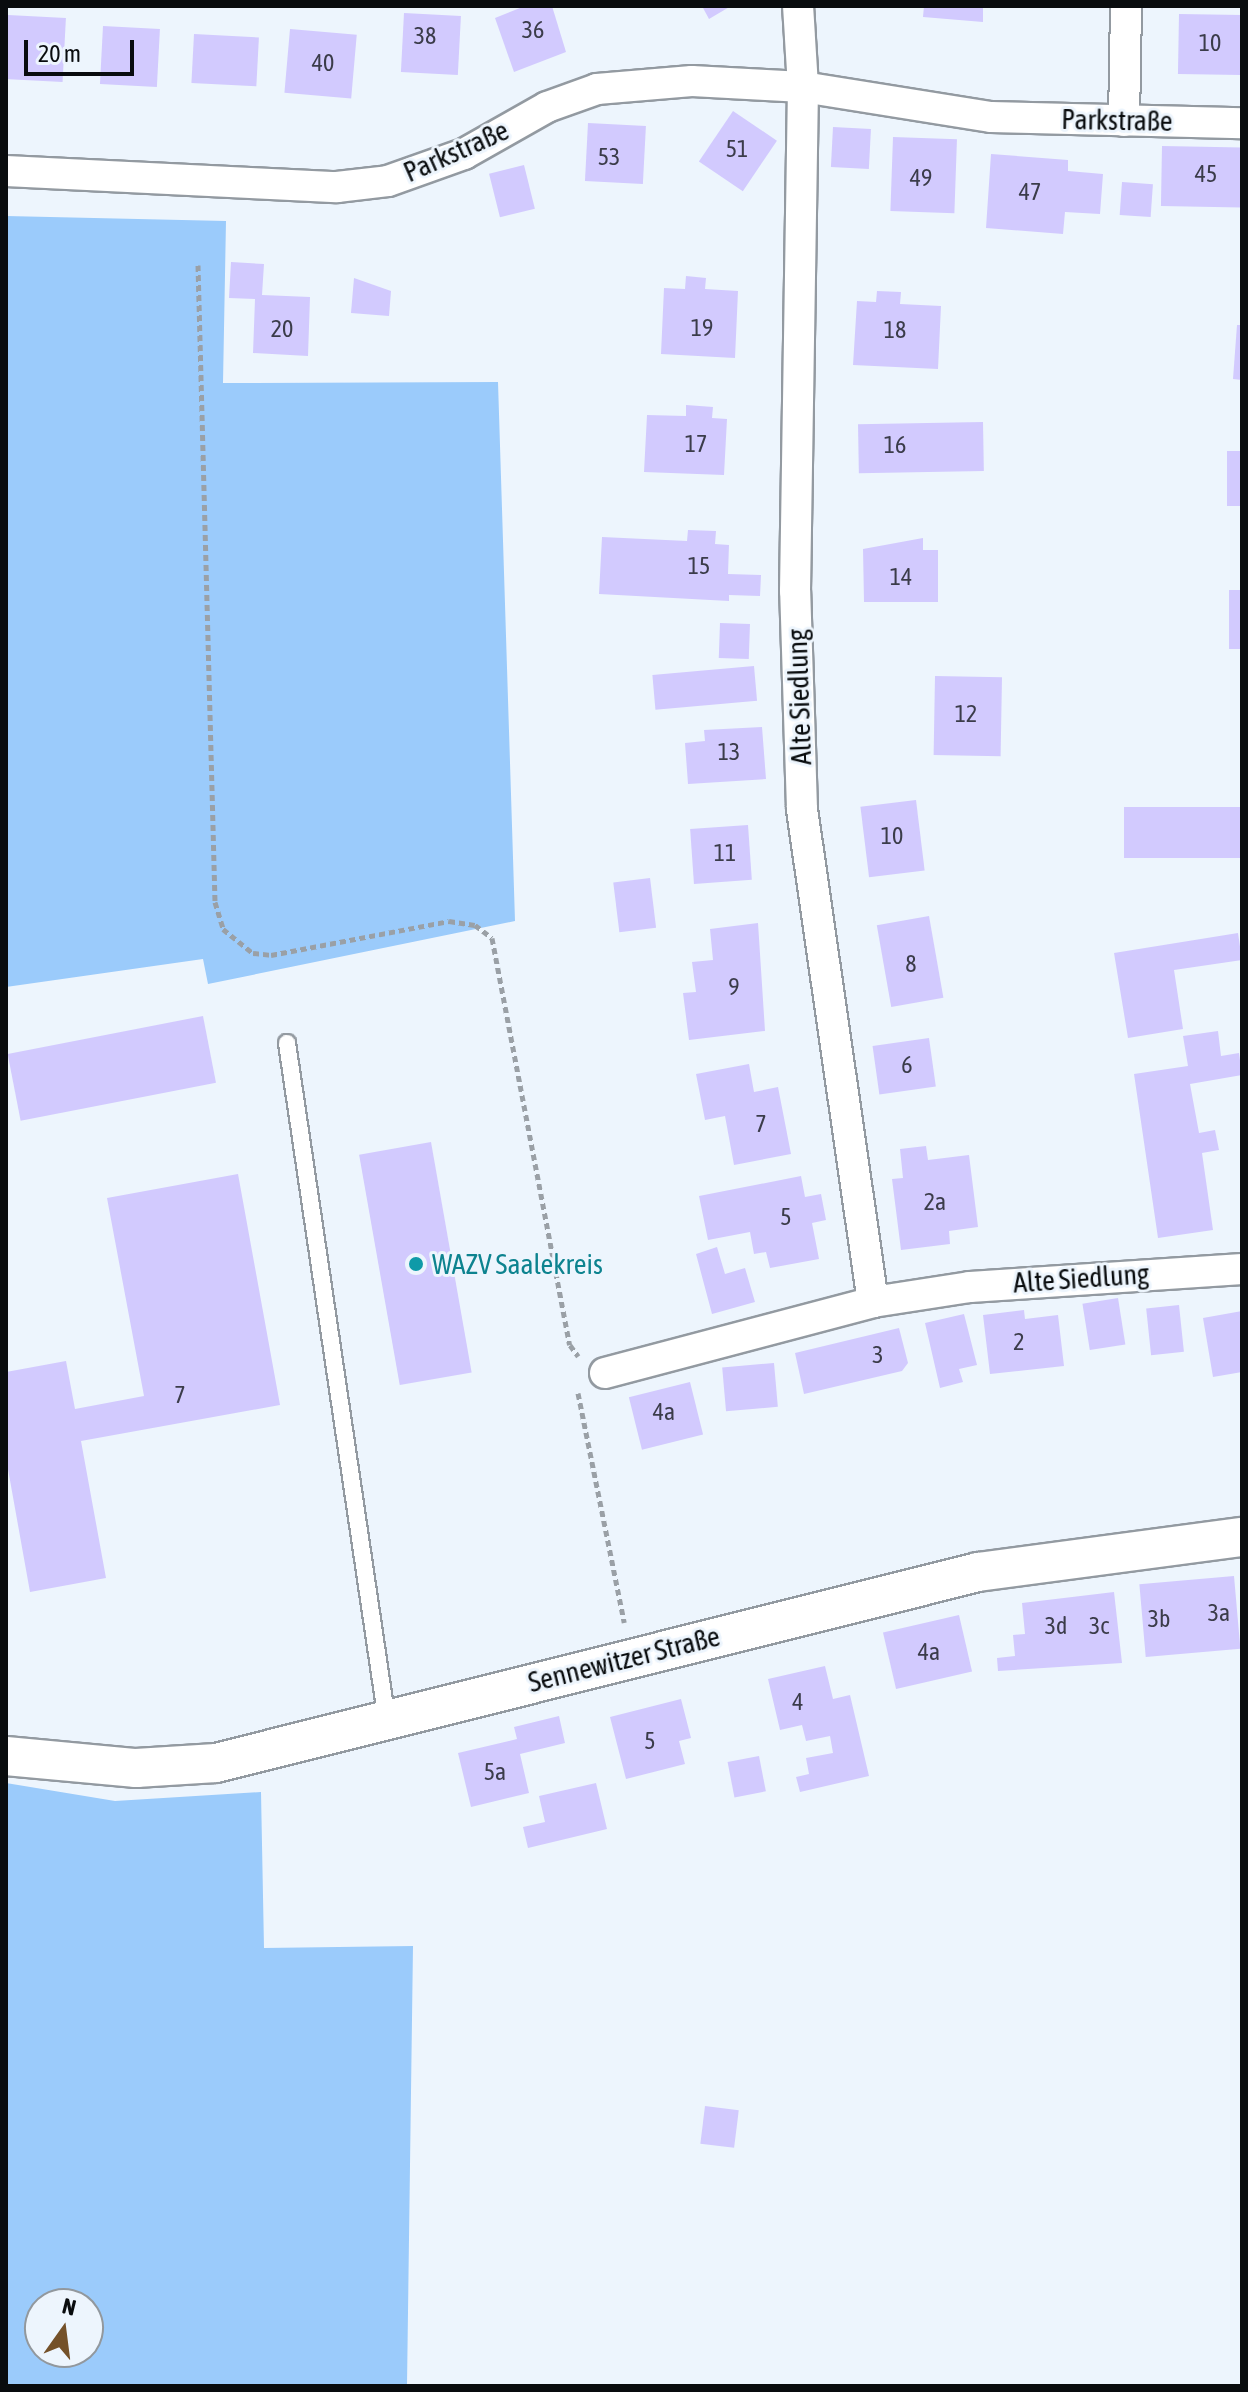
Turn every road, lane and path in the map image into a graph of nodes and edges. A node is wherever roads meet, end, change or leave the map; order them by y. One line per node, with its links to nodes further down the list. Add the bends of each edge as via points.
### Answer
1 (798, 6): 3 (street)
2 (1126, 6): 4 (street)
3 (803, 87): 4 (street, Parkstraße, via 991,117); 6 (street, Parkstraße, via 692,81 597,89 422,172 337,187); 10 (street, Alte Siedlung, via 795,591 802,809)
4 (1124, 121): 5 (street, Parkstraße)
5 (1242, 123)
6 (6, 171)
7 (198, 265): 11 (path, via 215,902 223,929 253,953 271,955 449,921 475,925 492,938 570,1345 585,1365)
8 (287, 1043): 14 (lane)
9 (1242, 1269): 10 (street, Alte Siedlung, via 970,1287)
10 (873, 1302): 11 (street, Alte Siedlung)
11 (605, 1373): 13 (path, via 582,1382 577,1396)
12 (1242, 1537): 13 (street, Sennewitzer Straße, via 978,1572)
13 (631, 1656): 14 (street, Sennewitzer Straße)
14 (387, 1721): 15 (street, Sennewitzer Straße, via 216,1763 136,1768)
15 (6, 1756)

